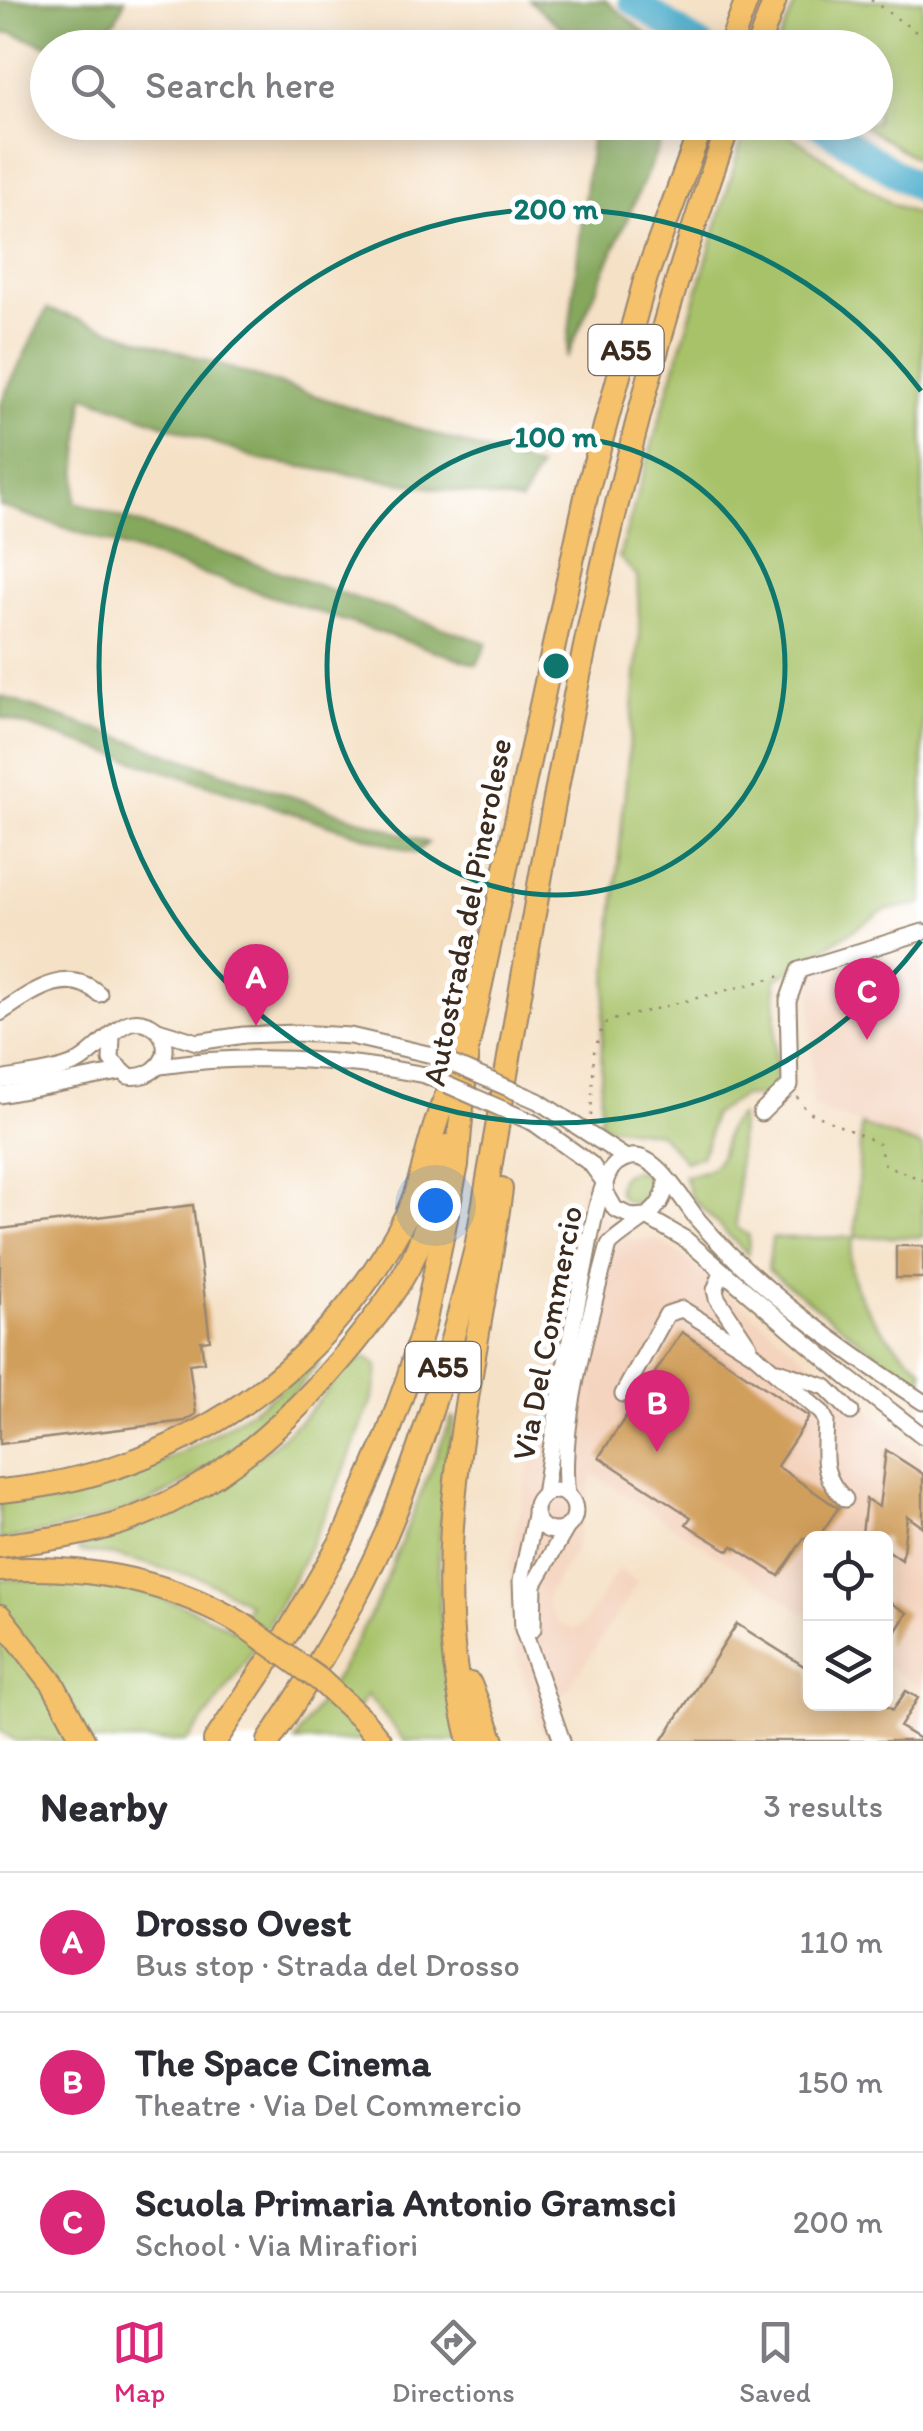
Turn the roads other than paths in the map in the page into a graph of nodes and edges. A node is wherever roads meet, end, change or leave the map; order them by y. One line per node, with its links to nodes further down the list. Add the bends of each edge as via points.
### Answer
1 (746, 0): 3 (highway)
2 (775, 0): 4 (highway)
3 (736, 30)
4 (764, 30)
5 (696, 140): 13 (highway, Autostrada del Pinerolese / A55, via 646,277 587,492)
6 (723, 140): 8 (highway, Autostrada del Pinerolese / A55, via 674,285 627,460 571,708)
7 (923, 932): 18 (street, via 799,970 788,1002 790,1085)
8 (527, 962): 38 (highway); 43 (highway, Autostrada del Pinerolese / A55, via 476,1248 416,1452 350,1608)
9 (98, 994): 10 (street, via 88,984 58,982)
10 (0, 1013)
11 (158, 1030): 12 (street, via 130,1022); 14 (street, via 165,1051); 19 (street, bridge, via 197,1042 244,1035 350,1036 432,1055 538,1100)
12 (112, 1037): 15 (street, via 110,1060); 16 (street, via 74,1064)
13 (467, 1050): 30 (highway, via 406,1216 350,1306 303,1356 246,1403 151,1455 86,1477); 36 (highway, via 436,1190 412,1260 388,1301 302,1404 257,1445 164,1505 94,1530); 42 (highway, Autostrada del Pinerolese / A55, via 441,1252 388,1437 344,1538)
14 (160, 1066): 15 (street, via 137,1078); 21 (street, bridge, via 231,1056 425,1074 534,1123 591,1164)
15 (120, 1072): 17 (street)
16 (0, 1080)
17 (0, 1095)
18 (761, 1113)
19 (626, 1158): 20 (street, via 649,1160); 21 (street)
20 (666, 1182): 22 (street, via 662,1203); 27 (street, via 760,1281)
21 (605, 1183): 22 (street, via 614,1209); 31 (street, Via Del Commercio, via 574,1314)
22 (645, 1216): 23 (street); 32 (street, Via Del Commercio, via 609,1245 574,1402)
23 (722, 1272): 24 (street, via 717,1298); 29 (street)
24 (754, 1354): 25 (street); 26 (street, via 675,1309)
25 (770, 1368): 28 (street, via 826,1388); 33 (street, via 822,1413 826,1475)
26 (623, 1394)
27 (923, 1402)
28 (851, 1412)
29 (923, 1436)
30 (0, 1491)
31 (544, 1494): 32 (street); 34 (street)
32 (567, 1495): 35 (street, via 575,1512)
33 (845, 1499)
34 (535, 1515): 35 (street, via 548,1530); 40 (street, via 520,1598 526,1646)
35 (567, 1527): 40 (street, via 534,1584)
36 (0, 1546)
37 (0, 1570): 44 (highway, bridge, via 66,1569 184,1595 242,1624 320,1680)
38 (449, 1575): 45 (highway, via 453,1655); 46 (highway, via 468,1680)
39 (0, 1616): 41 (highway, via 53,1684)
40 (543, 1692): 47 (street)
41 (84, 1741)
42 (215, 1741)
43 (269, 1741)
44 (380, 1741)
45 (470, 1741)
46 (493, 1741)
47 (562, 1741)

